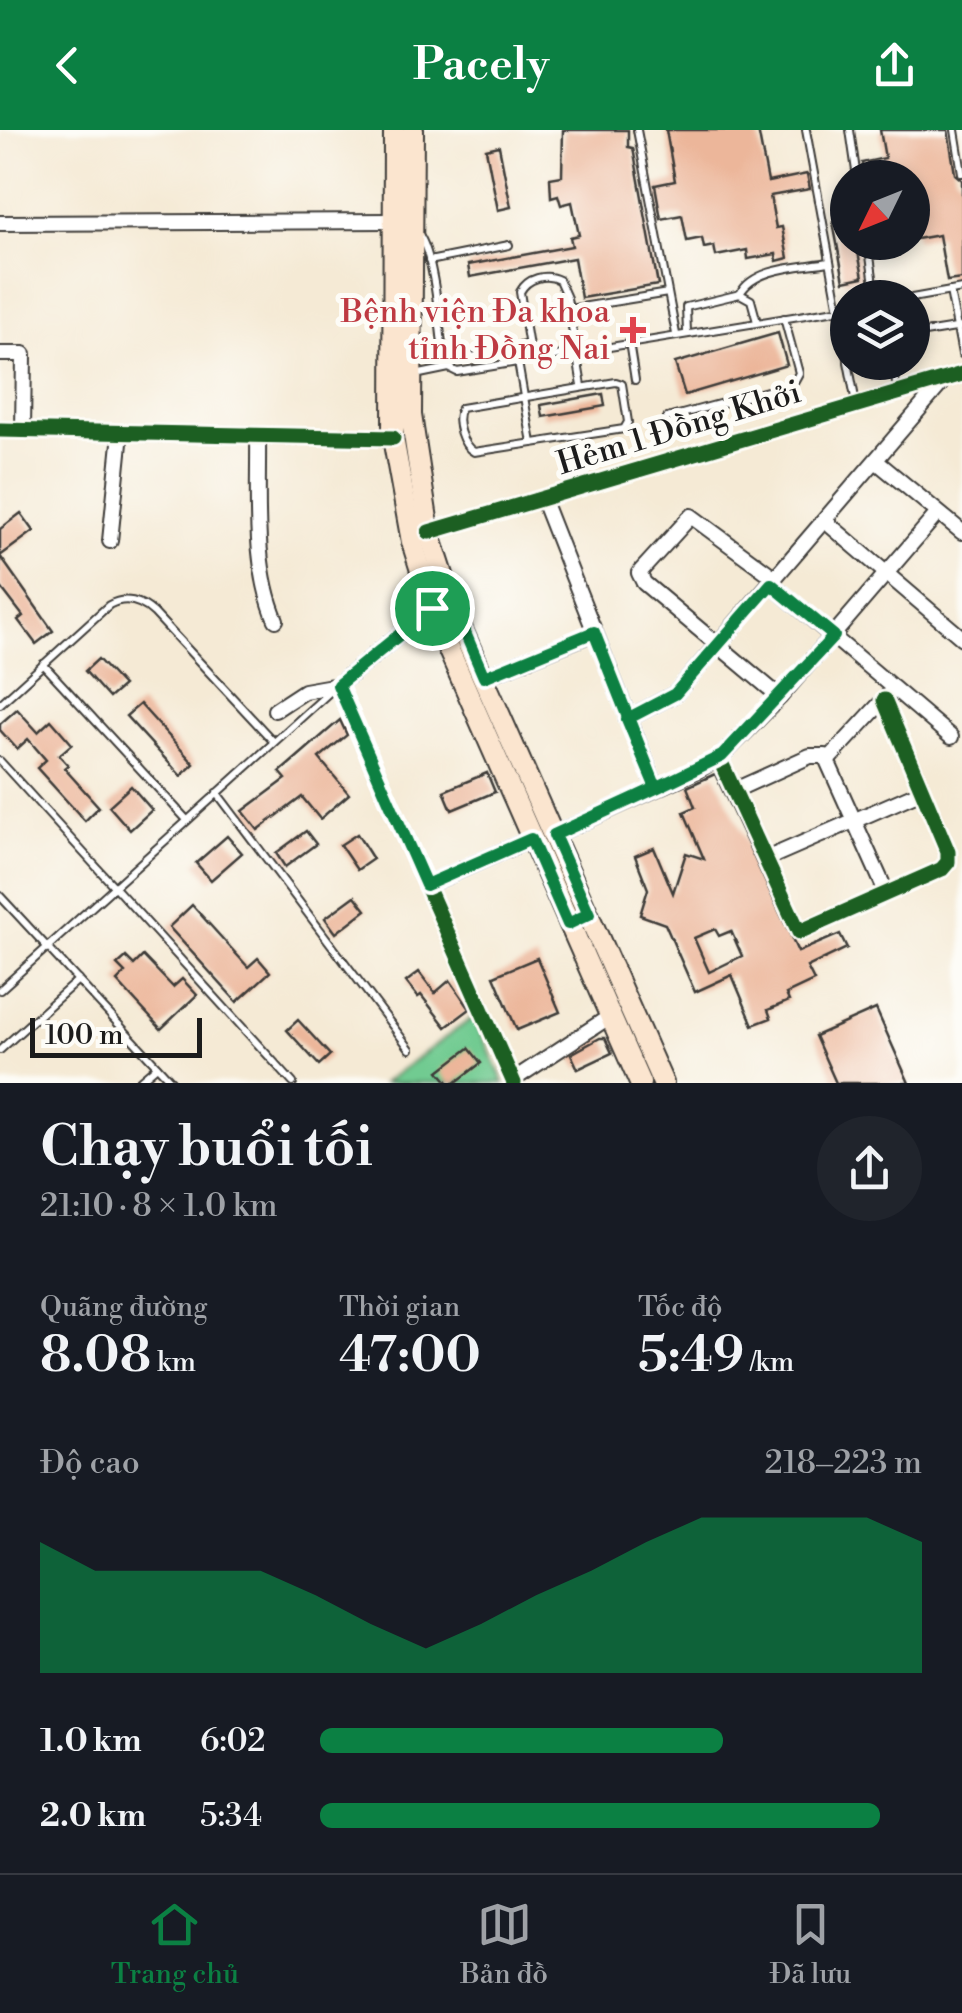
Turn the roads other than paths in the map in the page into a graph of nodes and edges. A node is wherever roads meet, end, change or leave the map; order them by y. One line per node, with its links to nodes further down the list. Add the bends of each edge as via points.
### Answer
1 (394, 130): 9 (main road)
2 (414, 130): 11 (main road)
3 (637, 130): 18 (lane)
4 (806, 130): 14 (lane)
5 (850, 130): 7 (lane)
6 (955, 130): 8 (lane)
7 (854, 160)
8 (962, 173)
9 (392, 221): 10 (street); 52 (main road)
10 (0, 222)
11 (413, 226): 13 (lane); 38 (main road)
12 (509, 245): 13 (lane)
13 (429, 261): 36 (lane)
14 (829, 262): 15 (lane); 19 (lane, via 760,276)
15 (832, 280)
16 (962, 289): 17 (lane)
17 (950, 291): 20 (lane); 25 (lane)
18 (668, 293): 21 (lane); 28 (lane)
19 (740, 294): 24 (lane, via 749,297); 26 (lane, via 686,307)
20 (930, 295)
21 (570, 309): 30 (lane, via 555,278 525,284 519,297); 31 (lane)
22 (830, 311): 23 (lane)
23 (784, 318): 24 (lane); 47 (lane, via 799,373 793,384)
24 (757, 322): 26 (lane)
25 (959, 327): 27 (lane); 33 (lane)
26 (687, 332): 28 (lane)
27 (930, 332)
28 (676, 334): 29 (lane)
29 (629, 342): 31 (lane); 40 (lane)
30 (528, 344): 34 (lane); 36 (lane, via 455,360)
31 (575, 352): 34 (lane); 43 (lane)
32 (0, 354): 49 (street, via 24,354)
33 (962, 354)
34 (531, 360): 35 (lane)
35 (518, 362): 36 (lane); 45 (lane)
36 (447, 368): 38 (lane)
37 (962, 374): 39 (street, Hẻm 1 Đồng Khởi)
38 (412, 375): 58 (main road, via 414,445)
39 (946, 378): 44 (street, Hẻm 1 Đồng Khởi); 54 (street)
40 (635, 380)
41 (852, 380): 46 (lane)
42 (896, 380): 44 (lane)
43 (582, 386): 45 (lane); 53 (lane, via 622,384 628,426)
44 (897, 392): 46 (street, Hẻm 1 Đồng Khởi)
45 (523, 396): 53 (lane); 53 (lane, via 466,406 458,414 462,436 470,450)
46 (856, 403): 55 (street, Hẻm 1 Đồng Khởi)
47 (667, 418)
48 (0, 430): 49 (street)
49 (23, 431): 50 (street)
50 (122, 433): 51 (street); 60 (street)
51 (258, 436): 52 (street); 64 (street, via 259,526)
52 (393, 438): 63 (main road, via 412,542)
53 (532, 444)
54 (876, 461): 56 (street); 57 (street)
55 (542, 498): 58 (street, Hẻm 1 Đồng Khởi); 65 (street)
56 (938, 512): 59 (street); 61 (street)
57 (825, 521): 61 (street); 62 (street)
58 (429, 532): 63 (main road)
59 (962, 532)
60 (110, 540)
61 (886, 574): 66 (street); 67 (street)
62 (773, 581): 66 (street); 68 (street); 68 (street, via 691,516 642,567 644,583)
63 (442, 604): 70 (main road); 71 (street); 90 (main road)
64 (276, 620)
65 (594, 632): 70 (street); 77 (street)
66 (834, 636): 72 (street); 73 (street)
67 (962, 638)
68 (718, 646): 73 (street); 77 (street, via 667,700)
69 (44, 664): 75 (lane); 79 (lane, via 109,605 134,601 154,612); 87 (lane)
70 (484, 677): 89 (main road)
71 (338, 685): 76 (street, via 304,691); 79 (lane); 92 (street)
72 (895, 688): 74 (street); 78 (street)
73 (780, 697): 80 (street)
74 (884, 700): 81 (street); 85 (street)
75 (0, 704)
76 (275, 710)
77 (627, 719): 83 (street)
78 (951, 738)
79 (273, 742): 86 (lane)
80 (719, 758): 83 (street); 84 (street)
81 (828, 760): 84 (street, via 810,756); 88 (street)
82 (0, 761): 93 (lane)
83 (656, 788): 89 (street)
84 (735, 790): 91 (street)
85 (922, 790): 88 (street); 94 (street, via 948,862)
86 (216, 793): 87 (lane); 102 (lane)
87 (187, 820): 93 (lane)
88 (854, 820): 91 (street); 94 (street)
89 (554, 835): 96 (main road)
90 (531, 839): 92 (street); 97 (main road)
91 (766, 860): 94 (street, via 799,932)
92 (426, 885): 105 (street)
93 (114, 886): 98 (lane); 108 (lane)
94 (887, 894)
95 (0, 896): 98 (lane)
96 (589, 914): 97 (main road); 110 (main road)
97 (568, 924): 101 (main road)
98 (47, 947): 99 (lane); 100 (lane)
99 (78, 980): 103 (lane); 104 (lane)
100 (0, 990)
101 (610, 1017): 105 (street); 109 (main road)
102 (410, 1049)
103 (0, 1050)
104 (157, 1066): 106 (lane); 107 (lane)
105 (513, 1082)
106 (138, 1083)
107 (172, 1083)
108 (293, 1083)
109 (640, 1083)
110 (663, 1083)

